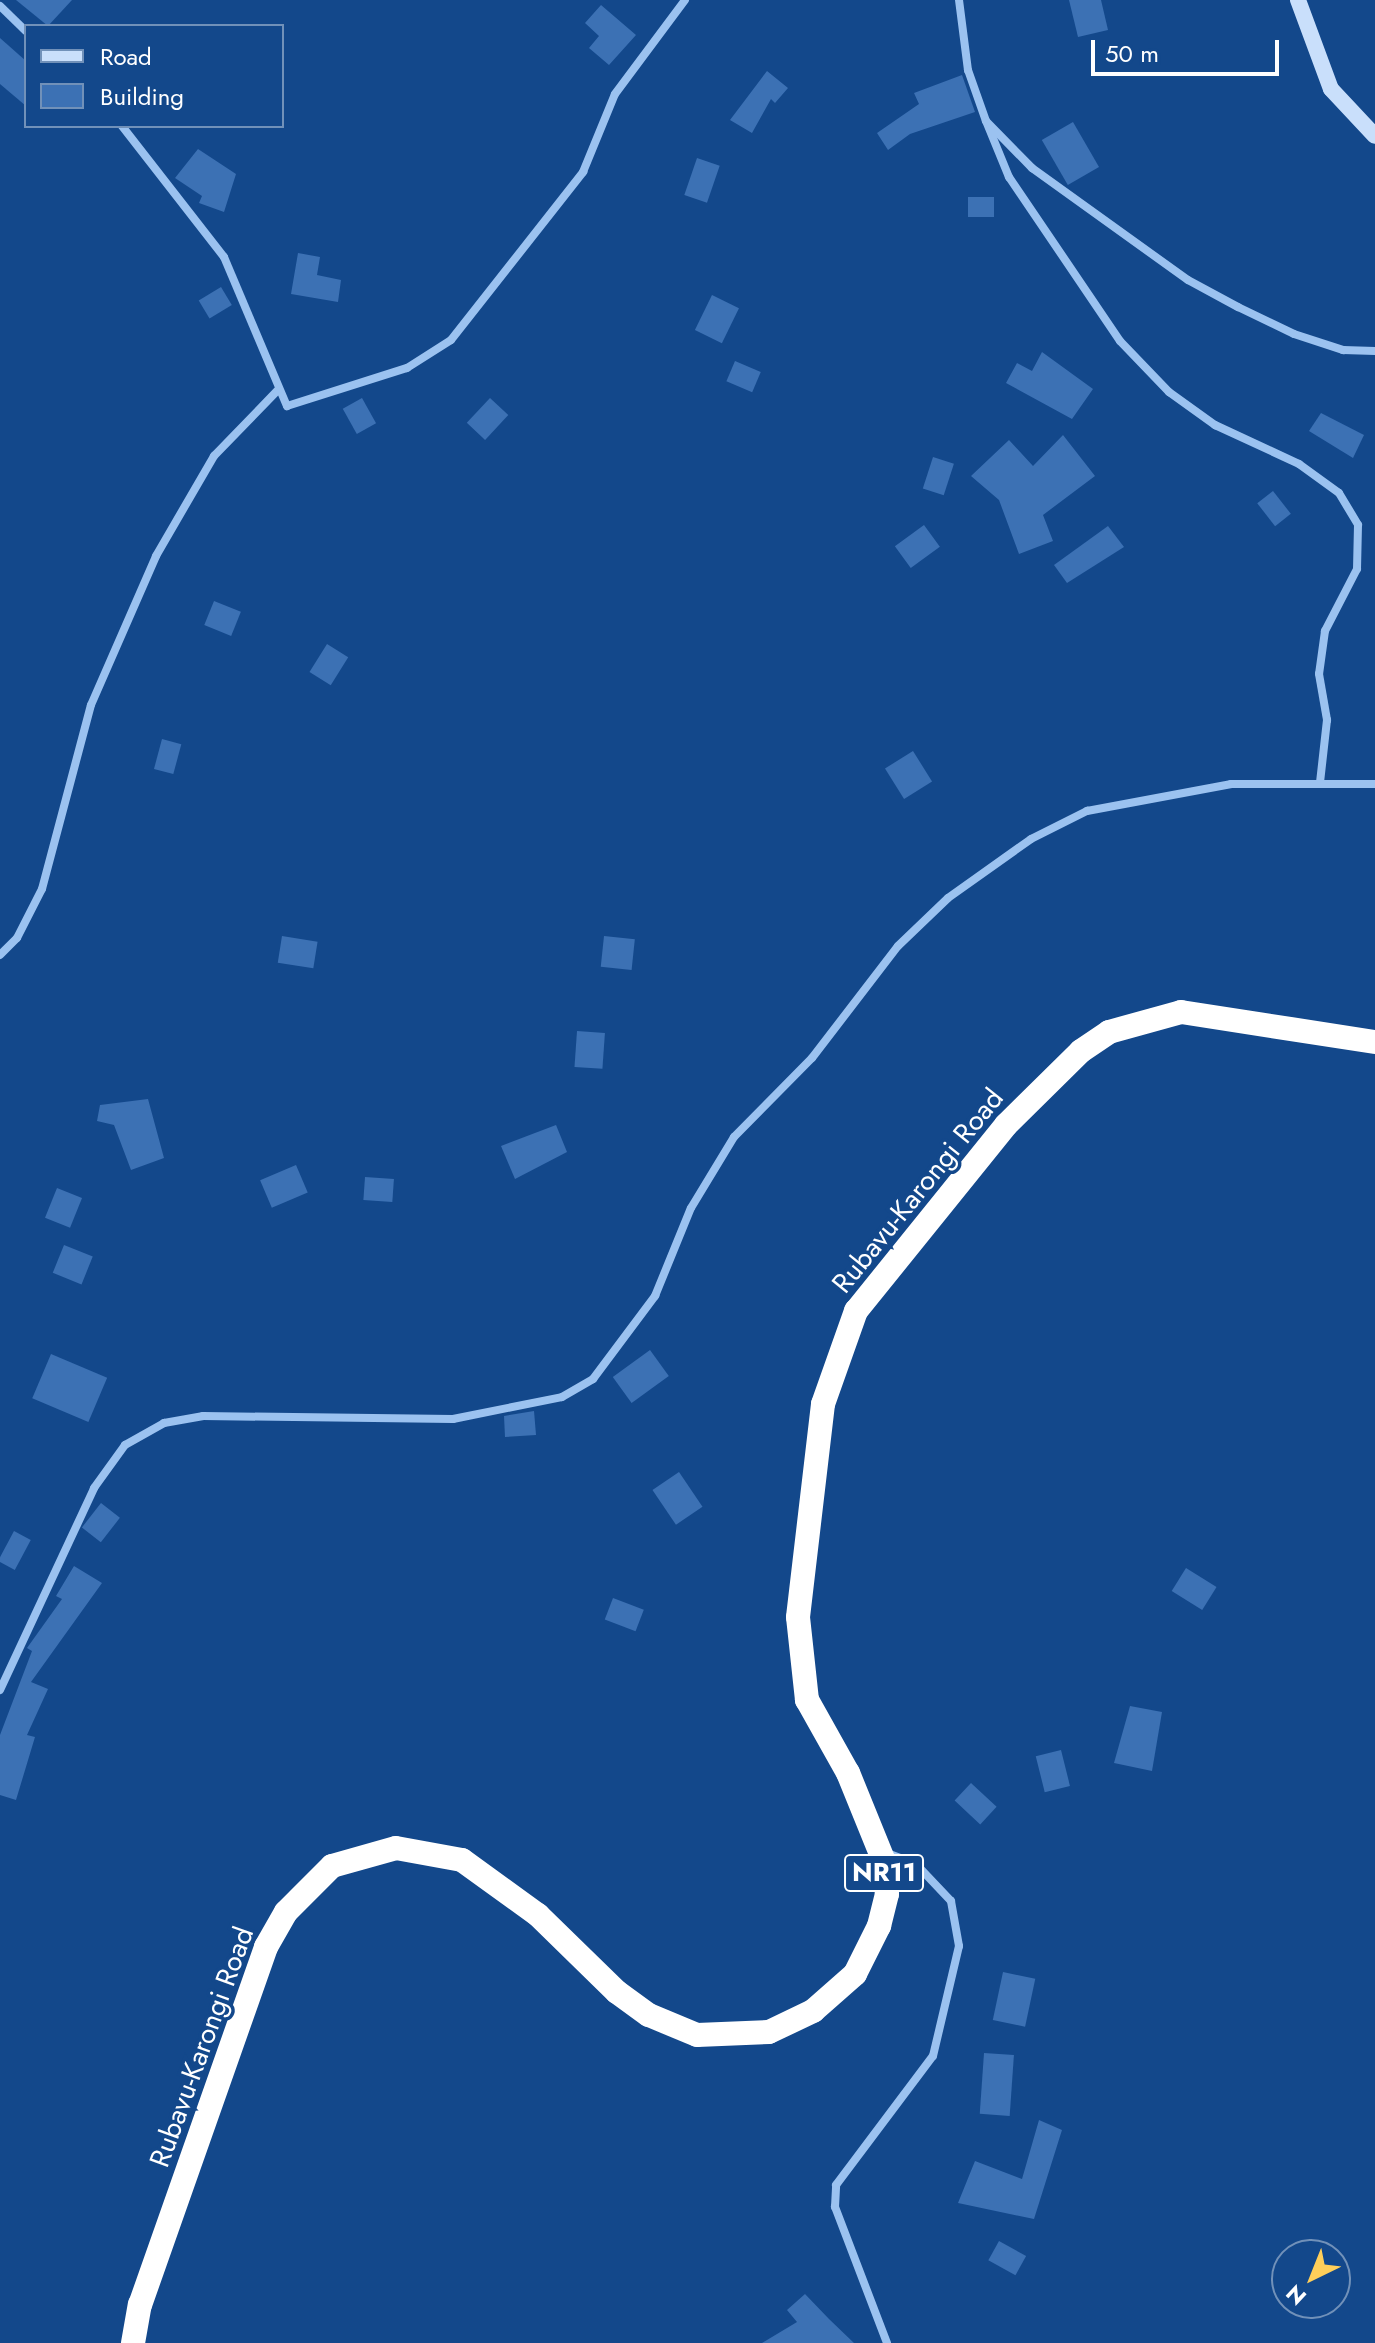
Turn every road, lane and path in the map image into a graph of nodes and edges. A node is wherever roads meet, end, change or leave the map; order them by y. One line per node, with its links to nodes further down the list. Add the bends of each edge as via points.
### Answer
1 (685, 0): 10 (street, via 615,94 583,172 451,340 407,368 337,392 287,406)
2 (959, 0): 6 (street, via 968,70)
3 (1298, 0): 8 (main road, via 1331,89)
4 (0, 6): 5 (street)
5 (24, 29)
6 (986, 121): 9 (street, via 1032,168 1188,280 1294,334 1343,350); 11 (street, via 1009,177 1120,341 1169,392 1215,425 1299,464 1339,493 1358,525 1357,569 1323,645 1319,674 1327,720)
7 (124, 128): 10 (street, via 224,257 247,301)
8 (1375, 136)
9 (1375, 351)
10 (277, 391): 13 (street, via 214,456 156,556 91,705 42,889 17,938)
11 (1320, 782): 12 (street); 15 (street, via 1231,784 1087,811 1031,839 948,898 898,946 812,1058 734,1137 710,1169 655,1296 629,1338 593,1379 562,1397 453,1419 203,1416 164,1423 125,1445 86,1502)
12 (1375, 784)
13 (0, 955)
14 (1375, 1042): 16 (highway, Rubavu-Karongi Road / NR11, via 1181,1012 1109,1032 1081,1051 1006,1125 856,1311 823,1404 798,1617 799,1658 807,1700 848,1773)
15 (0, 1690)
16 (879, 1850): 17 (highway, Rubavu-Karongi Road / NR11, via 887,1894 879,1926 855,1974 813,2011 769,2032 740,2036 697,2035 649,2015 525,1905 462,1860 396,1848 332,1866 286,1912 266,1947 140,2305); 18 (street, via 916,1864 935,1880 951,1901 959,1946 933,2056 836,2185 835,2207)
17 (133, 2343)
18 (887, 2343)

